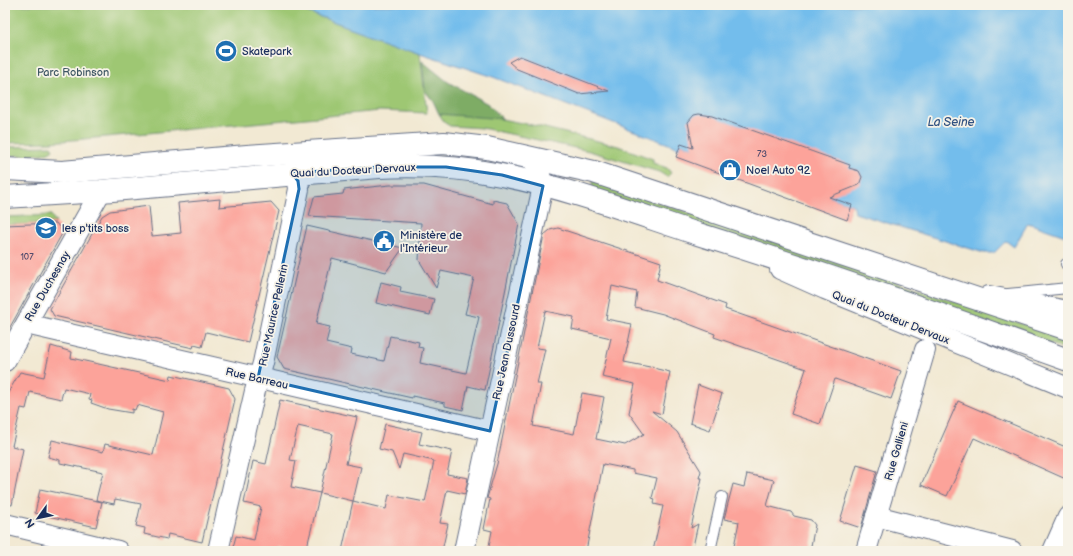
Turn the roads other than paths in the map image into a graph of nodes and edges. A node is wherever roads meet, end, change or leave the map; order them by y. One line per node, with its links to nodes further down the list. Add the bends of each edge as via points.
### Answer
1 (529, 157): 2 (main road, via 462,144 433,143 70,171); 4 (street, Rue Jean Dussourd, via 538,168); 9 (main road, via 594,172)
2 (9, 170)
3 (292, 173): 4 (main road, Quai du Docteur Dervaux, via 423,166 476,170); 5 (main road, Quai du Docteur Dervaux); 17 (street, Rue Maurice Pellerin, via 298,181 299,189)
4 (543, 186): 7 (main road, Quai du Docteur Dervaux); 19 (street, Rue Jean Dussourd)
5 (102, 191): 6 (main road, Quai du Docteur Dervaux); 12 (street, Rue Duchesnay)
6 (5, 197)
7 (716, 240): 14 (street, Quai du Docteur Dervaux, via 825,289); 15 (main road, Quai du Docteur Dervaux, via 943,315)
8 (1068, 288): 10 (lane)
9 (964, 293): 10 (street); 13 (main road)
10 (989, 296): 11 (street)
11 (1068, 311)
12 (26, 324): 16 (street, Rue Duchesnay); 17 (street, Rue Barreau)
13 (1068, 329)
14 (928, 342): 18 (street, Quai du Docteur Dervaux); 21 (street, Rue Gallieni)
15 (1068, 360)
16 (5, 361)
17 (258, 378): 19 (street, Rue Barreau); 25 (street, Rue Maurice Pellerin)
18 (1068, 388)
19 (490, 431): 26 (street, Rue Jean Dussourd)
20 (722, 497): 27 (lane)
21 (876, 516): 28 (street, Rue Gallieni); 29 (street)
22 (1068, 517): 30 (street)
23 (5, 524): 24 (street)
24 (118, 551)
25 (218, 551)
26 (464, 551)
27 (710, 551)
28 (866, 551)
29 (1012, 551)
30 (1053, 551)

